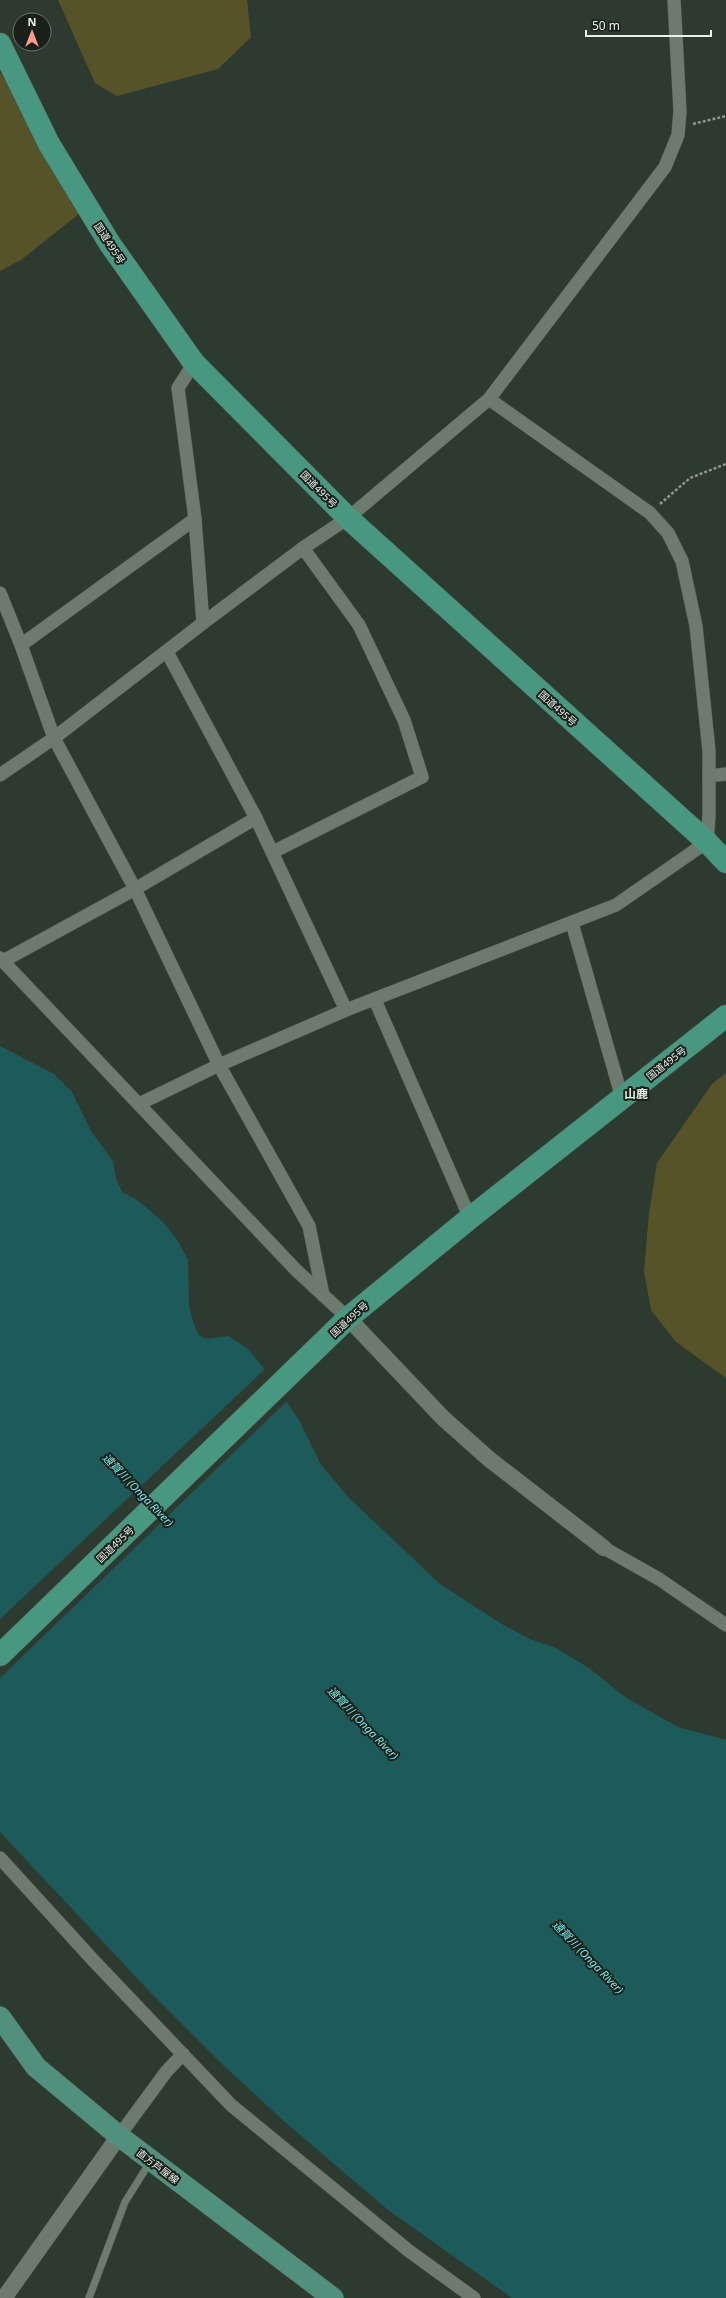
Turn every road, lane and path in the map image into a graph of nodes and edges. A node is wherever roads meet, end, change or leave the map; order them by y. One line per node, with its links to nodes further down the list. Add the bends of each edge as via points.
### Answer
1 (674, 0): 4 (street, via 680,111)
2 (0, 44): 5 (highway, 国道495号, via 49,144 110,244)
3 (726, 116): 4 (path)
4 (678, 127): 6 (street, via 678,135 665,167)
5 (194, 363): 9 (highway, 国道495号); 10 (street, via 178,388)
6 (490, 399): 8 (street); 9 (street)
7 (726, 464): 8 (path, via 690,478)
8 (650, 513): 19 (street, via 668,533 682,561 696,626 709,751)
9 (348, 518): 11 (street); 21 (highway, 国道495号)
10 (195, 519): 13 (street); 14 (street)
11 (303, 548): 13 (street); 22 (street, via 359,625 404,720 422,777)
12 (0, 593): 14 (street)
13 (203, 623): 15 (street)
14 (21, 645): 16 (street)
15 (167, 652): 16 (street); 20 (street)
16 (54, 738): 18 (street); 24 (street)
17 (726, 774): 19 (street)
18 (0, 775)
19 (709, 776): 21 (street)
20 (256, 818): 22 (street); 24 (street)
21 (706, 842): 23 (highway, 国道495号); 25 (street, via 616,905)
22 (273, 852): 28 (street)
23 (726, 862)
24 (135, 889): 26 (street); 30 (street)
25 (572, 923): 27 (street); 31 (street)
26 (1, 959): 32 (street)
27 (375, 1000): 28 (street); 33 (street)
28 (346, 1010): 30 (street)
29 (726, 1016): 31 (highway, 国道495号)
30 (219, 1065): 32 (street); 34 (street, via 309,1226)
31 (622, 1098): 33 (highway, 国道495号)
32 (139, 1104): 34 (street)
33 (470, 1218): 35 (highway, 国道495号)
34 (323, 1296): 35 (street)
35 (348, 1318): 36 (street, via 443,1418 472,1444); 38 (highway, 国道495号)
36 (604, 1548): 37 (street, via 659,1579)
37 (726, 1625)
38 (0, 1655)
39 (0, 1858): 41 (street)
40 (0, 2017): 42 (main road, 直方芦屋線, via 36,2067)
41 (183, 2054): 42 (street, via 166,2072); 47 (street, via 231,2105 409,2251)
42 (119, 2136): 43 (main road, 直方芦屋線); 44 (street)
43 (152, 2160): 45 (lane, via 125,2202); 46 (main road, 直方芦屋線)
44 (3, 2295)
45 (89, 2298)
46 (333, 2298)
47 (474, 2298)

